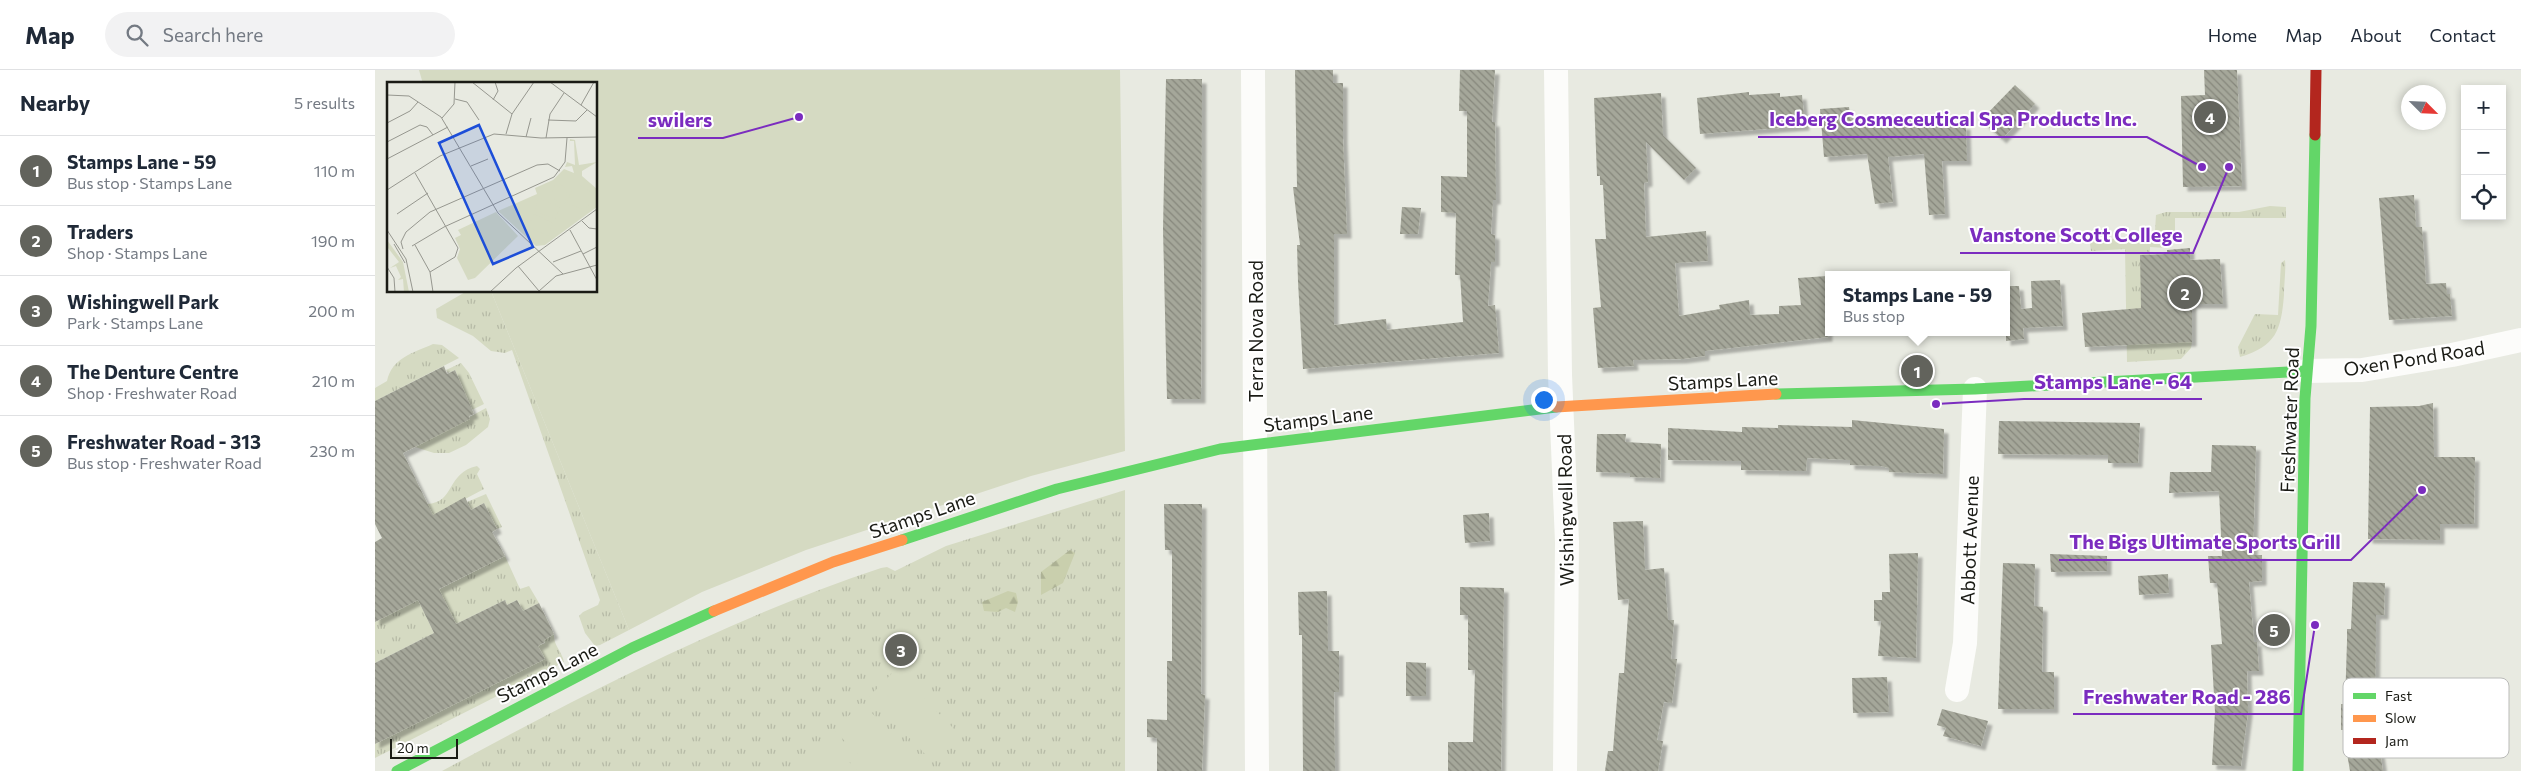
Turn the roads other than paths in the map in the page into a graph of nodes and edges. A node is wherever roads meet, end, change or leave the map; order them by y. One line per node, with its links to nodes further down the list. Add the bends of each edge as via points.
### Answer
1 (1253, 70): 8 (street, Terra Nova Road)
2 (1556, 70): 7 (street, Wishingwell Road)
3 (2316, 70): 5 (street, Freshwater Road, via 2311,326)
4 (2521, 340): 5 (street, Oxen Pond Road, via 2362,370)
5 (2306, 371): 6 (street, Stamps Lane); 13 (street, Freshwater Road)
6 (1975, 388): 7 (street, Stamps Lane, via 1830,391); 9 (street, Abbott Avenue, via 1965,643)
7 (1562, 406): 8 (street, Stamps Lane); 12 (street, Wishingwell Road, via 1567,542)
8 (1257, 444): 10 (street, Stamps Lane, via 1161,462 1057,489 833,562 632,648); 11 (street, Terra Nova Road)
9 (1957, 690)
10 (397, 771)
11 (1257, 771)
12 (1565, 771)
13 (2298, 771)

